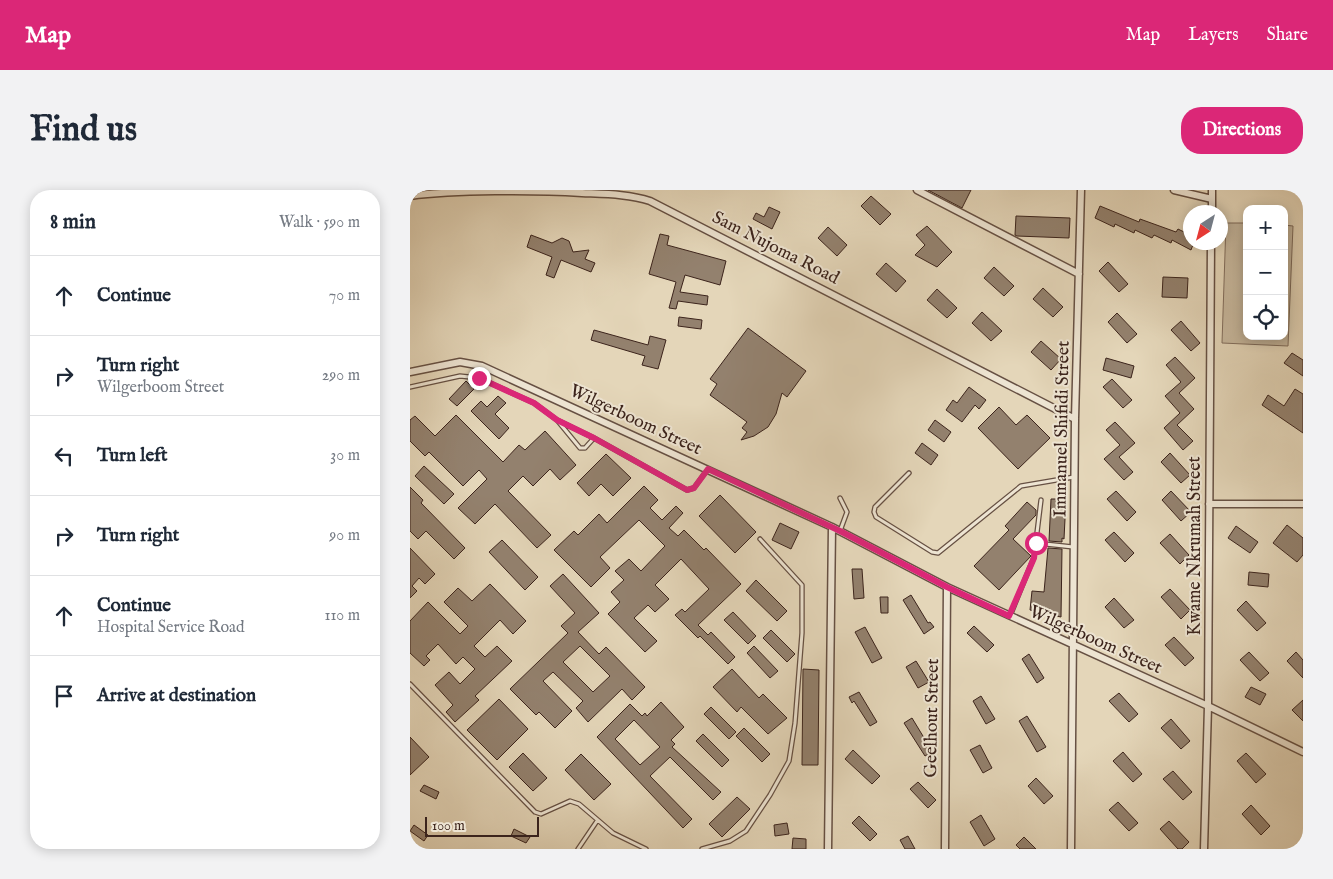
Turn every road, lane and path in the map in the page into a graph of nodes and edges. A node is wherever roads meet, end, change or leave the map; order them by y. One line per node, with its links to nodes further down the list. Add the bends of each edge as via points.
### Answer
1 (493, 190): 6 (street, Sam Nujoma Road); 7 (street, Sam Nujoma Road, via 442,191)
2 (916, 190): 11 (street)
3 (1080, 190): 11 (street, Immanuel Shifidi Street)
4 (1174, 190): 8 (street)
5 (1212, 190): 8 (street)
6 (601, 192): 14 (street, Sam Nujoma Road, via 642,198 658,204)
7 (410, 196)
8 (1212, 199): 9 (street)
9 (1212, 205)
10 (1211, 250): 22 (street, Kwame Nkrumah Street)
11 (1079, 274): 14 (street, Immanuel Shifidi Street)
12 (410, 372): 17 (street, Wilgerboom Street, via 460,362 482,366)
13 (410, 387): 15 (lane, via 460,376 479,378 534,403)
14 (1075, 419): 19 (street, Immanuel Shifidi Street)
15 (557, 420): 16 (lane); 16 (lane, via 580,448 585,448)
16 (594, 438): 17 (lane, via 687,490 694,488)
17 (708, 469): 24 (street, Wilgerboom Street)
18 (909, 474): 19 (lane, via 874,512 876,517 938,554 1020,486)
19 (1075, 477): 28 (street, Immanuel Shifidi Street)
20 (840, 498): 25 (lane, via 847,512)
21 (1041, 500): 27 (lane)
22 (1210, 504): 23 (street); 33 (street, Kwame Nkrumah Street)
23 (1303, 504)
24 (832, 527): 25 (street, Wilgerboom Street); 39 (street)
25 (840, 531): 29 (street, Wilgerboom Street)
26 (760, 539): 38 (lane, via 802,585 802,633 789,761 746,831 730,841)
27 (1036, 543): 28 (lane); 30 (lane, via 1034,558)
28 (1074, 547): 31 (street, Immanuel Shifidi Street)
29 (947, 587): 30 (street, Wilgerboom Street); 40 (street, Geelhout Street)
30 (1009, 616): 31 (street, Wilgerboom Street)
31 (1073, 643): 33 (street, Wilgerboom Street); 41 (street, Immanuel Shifidi Street)
32 (410, 684): 35 (lane, via 535,812 541,814 570,801 579,804)
33 (1208, 706): 34 (street, Wilgerboom Street); 42 (street, Kwame Nkrumah Street)
34 (1303, 752)
35 (597, 821): 36 (lane); 37 (lane)
36 (578, 849)
37 (646, 849)
38 (702, 849)
39 (828, 849)
40 (945, 849)
41 (1071, 849)
42 (1204, 849)

